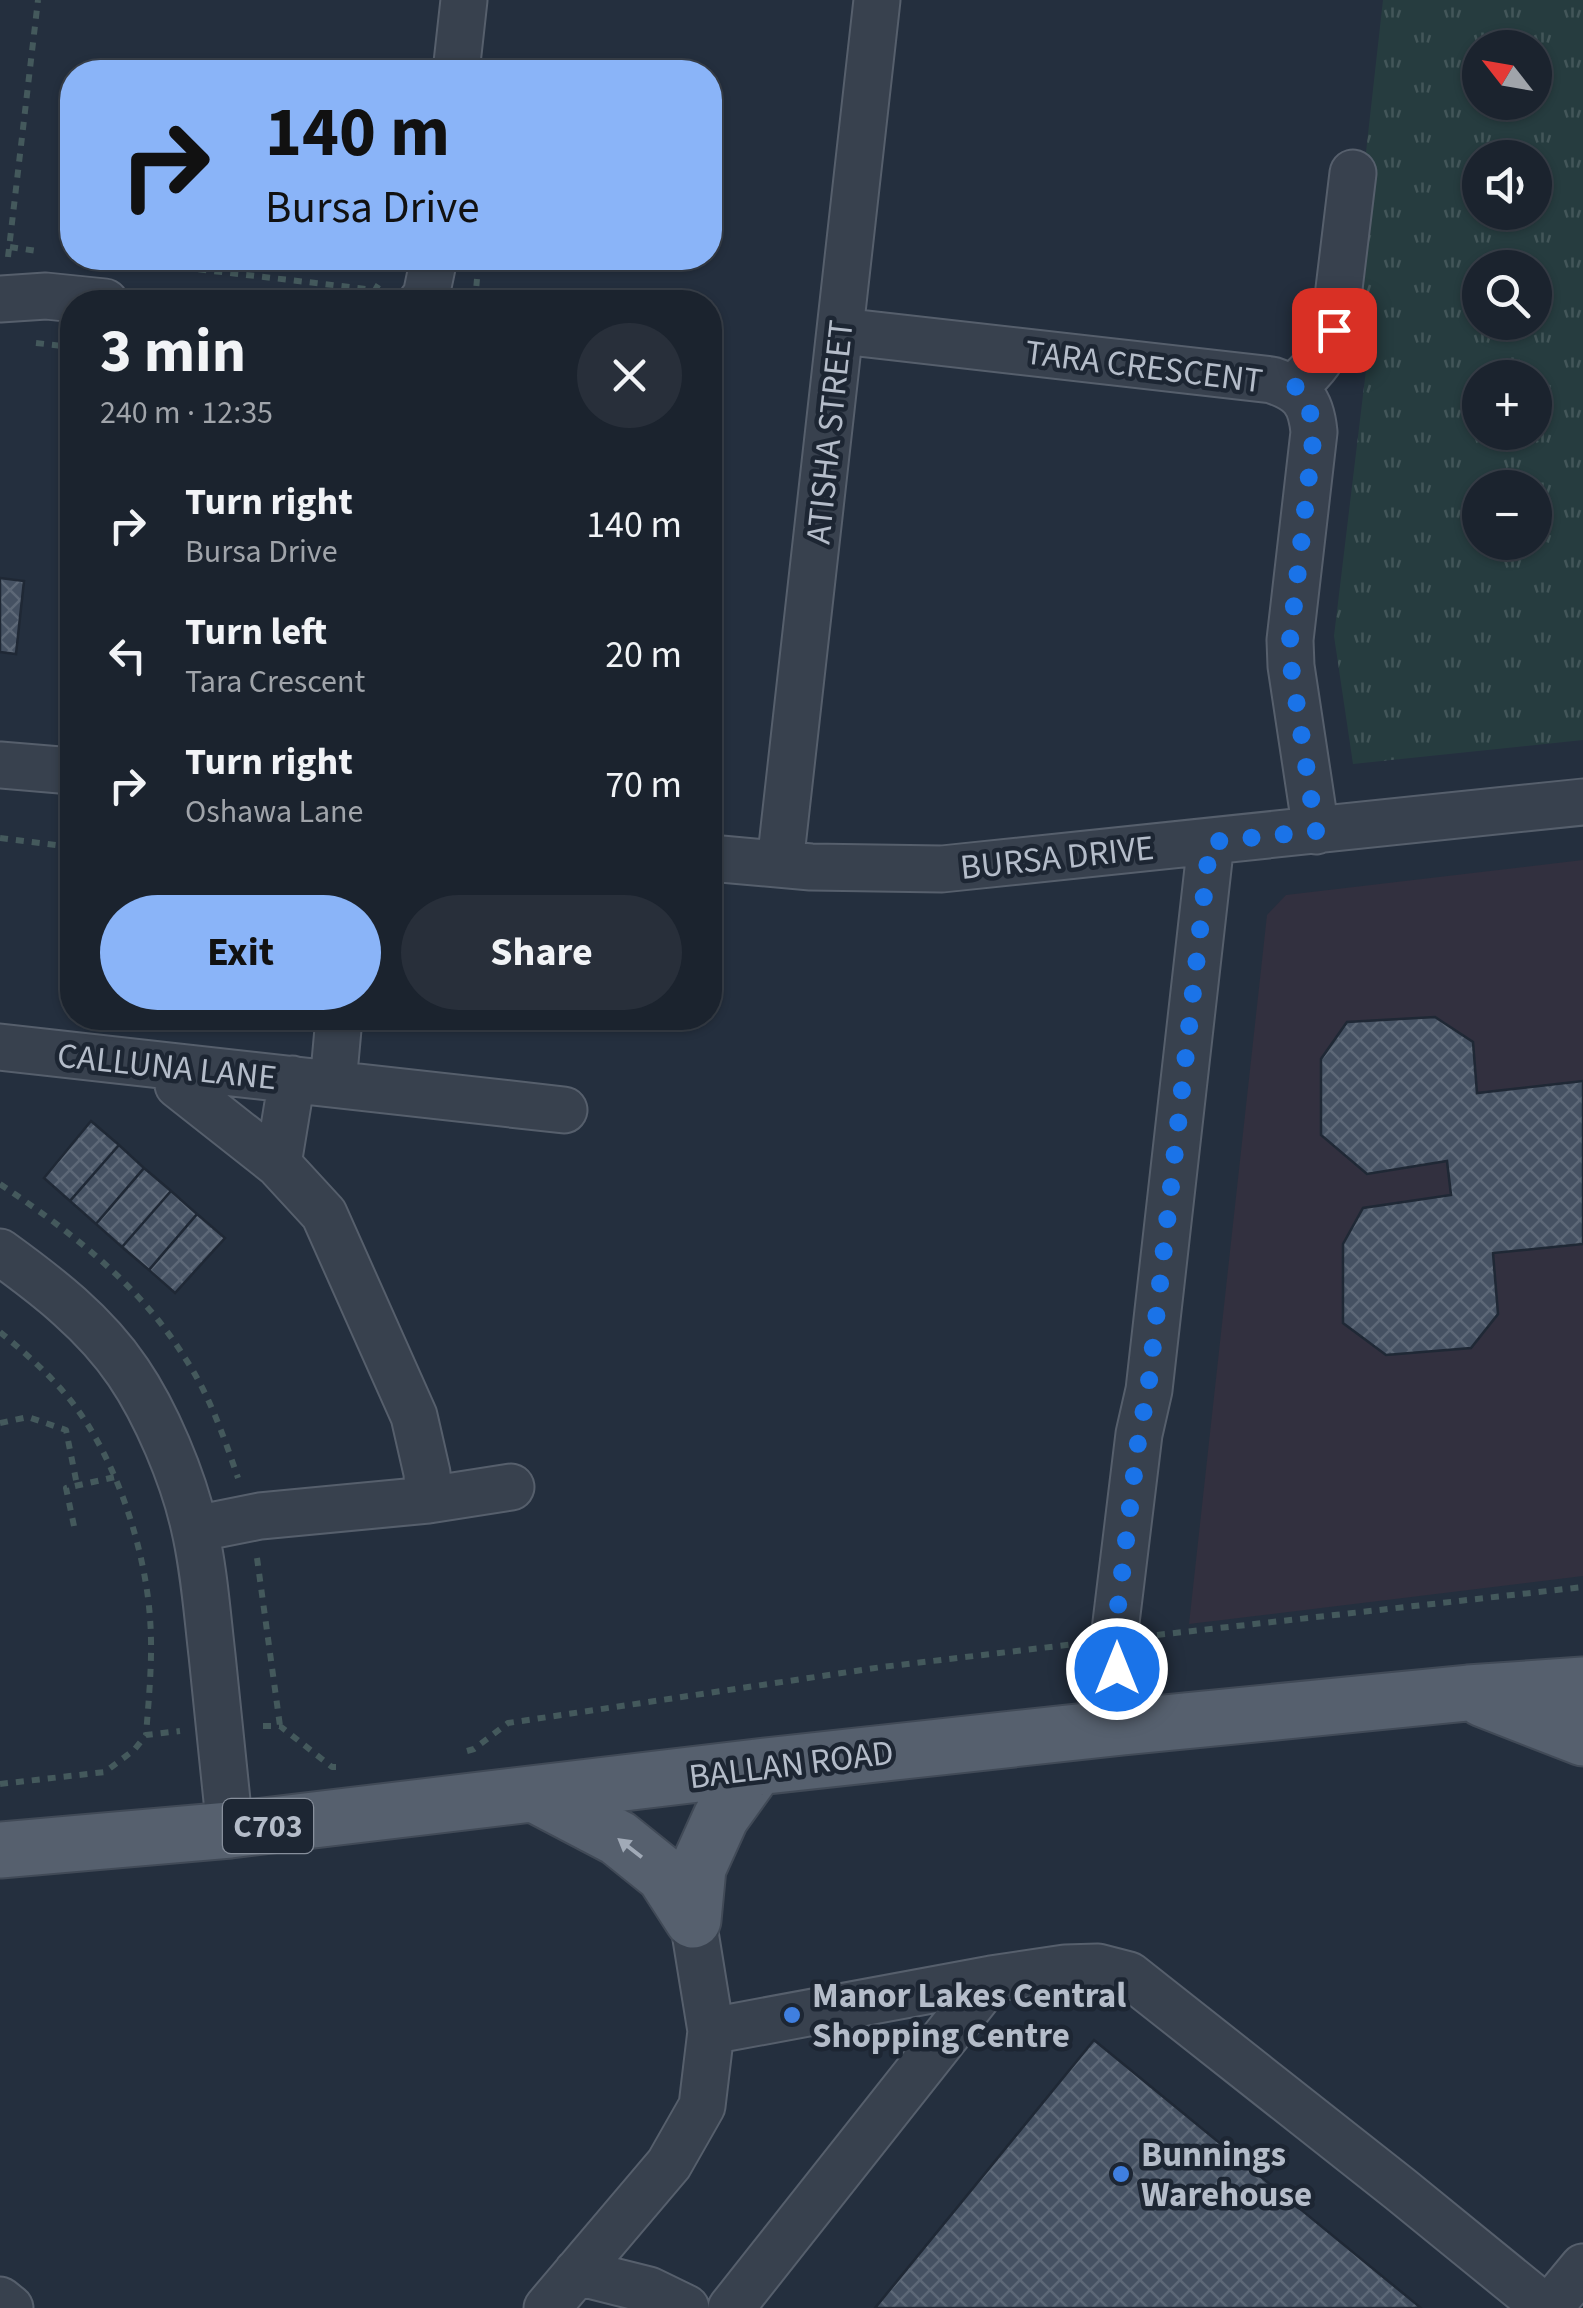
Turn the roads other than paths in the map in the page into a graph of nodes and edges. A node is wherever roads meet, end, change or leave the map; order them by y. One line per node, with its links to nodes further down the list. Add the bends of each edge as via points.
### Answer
1 (464, 0): 3 (street)
2 (877, 0): 9 (street, ATISHA STREET)
3 (457, 60)
4 (1353, 173): 10 (street, via 1334,330 1314,370)
5 (2, 281): 8 (street, via 46,296)
6 (109, 281): 7 (street)
7 (71, 290)
8 (60, 293)
9 (841, 330): 10 (street, TARA CRESCENT, via 1272,380); 17 (street, ATISHA STREET)
10 (1294, 388): 14 (street, TARA CRESCENT, via 1306,400 1314,432 1290,640)
11 (8, 762): 12 (street)
12 (60, 768)
13 (1583, 802): 14 (street, BURSA DRIVE)
14 (1316, 831): 15 (street, BURSA DRIVE)
15 (1210, 842): 17 (street, BURSA DRIVE, via 942,869); 30 (street, via 1114,1639)
16 (722, 859): 17 (street, BURSA DRIVE)
17 (780, 864)
18 (334, 1030): 21 (street)
19 (0, 1048): 20 (street, CALLUNA LANE)
20 (175, 1067): 21 (street, CALLUNA LANE); 23 (street, via 178,1085)
21 (312, 1082): 22 (street, CALLUNA LANE); 23 (street)
22 (564, 1110)
23 (278, 1164): 26 (street, via 324,1214 414,1416)
24 (0, 1252): 27 (street, via 62,1299 126,1368 166,1445)
25 (510, 1487): 26 (street)
26 (428, 1500): 27 (street, via 260,1516)
27 (195, 1530): 34 (street)
28 (1583, 1685): 29 (main road, BALLAN ROAD / C703)
29 (1468, 1694): 30 (main road, BALLAN ROAD / C703); 31 (main road)
30 (1122, 1727): 32 (main road, BALLAN ROAD / C703)
31 (1583, 1738)
32 (757, 1767): 33 (main road, BALLAN ROAD / C703); 36 (main road, via 721,1817 698,1868)
33 (536, 1795): 34 (main road, BALLAN ROAD / C703); 36 (main road, one-way to 33, via 664,1875 618,1838)
34 (230, 1830): 35 (main road, BALLAN ROAD / C703)
35 (0, 1850)
36 (693, 1920): 38 (street)
37 (991, 1979): 38 (street); 45 (street); 46 (street, via 1098,1967 1129,1976)
38 (712, 2032): 40 (street, via 702,2106 669,2164)
39 (1583, 2268): 46 (street)
40 (577, 2272): 43 (street); 44 (street, via 649,2290)
41 (0, 2300): 42 (street)
42 (10, 2308)
43 (547, 2308)
44 (686, 2308)
45 (731, 2308)
46 (1548, 2308)

